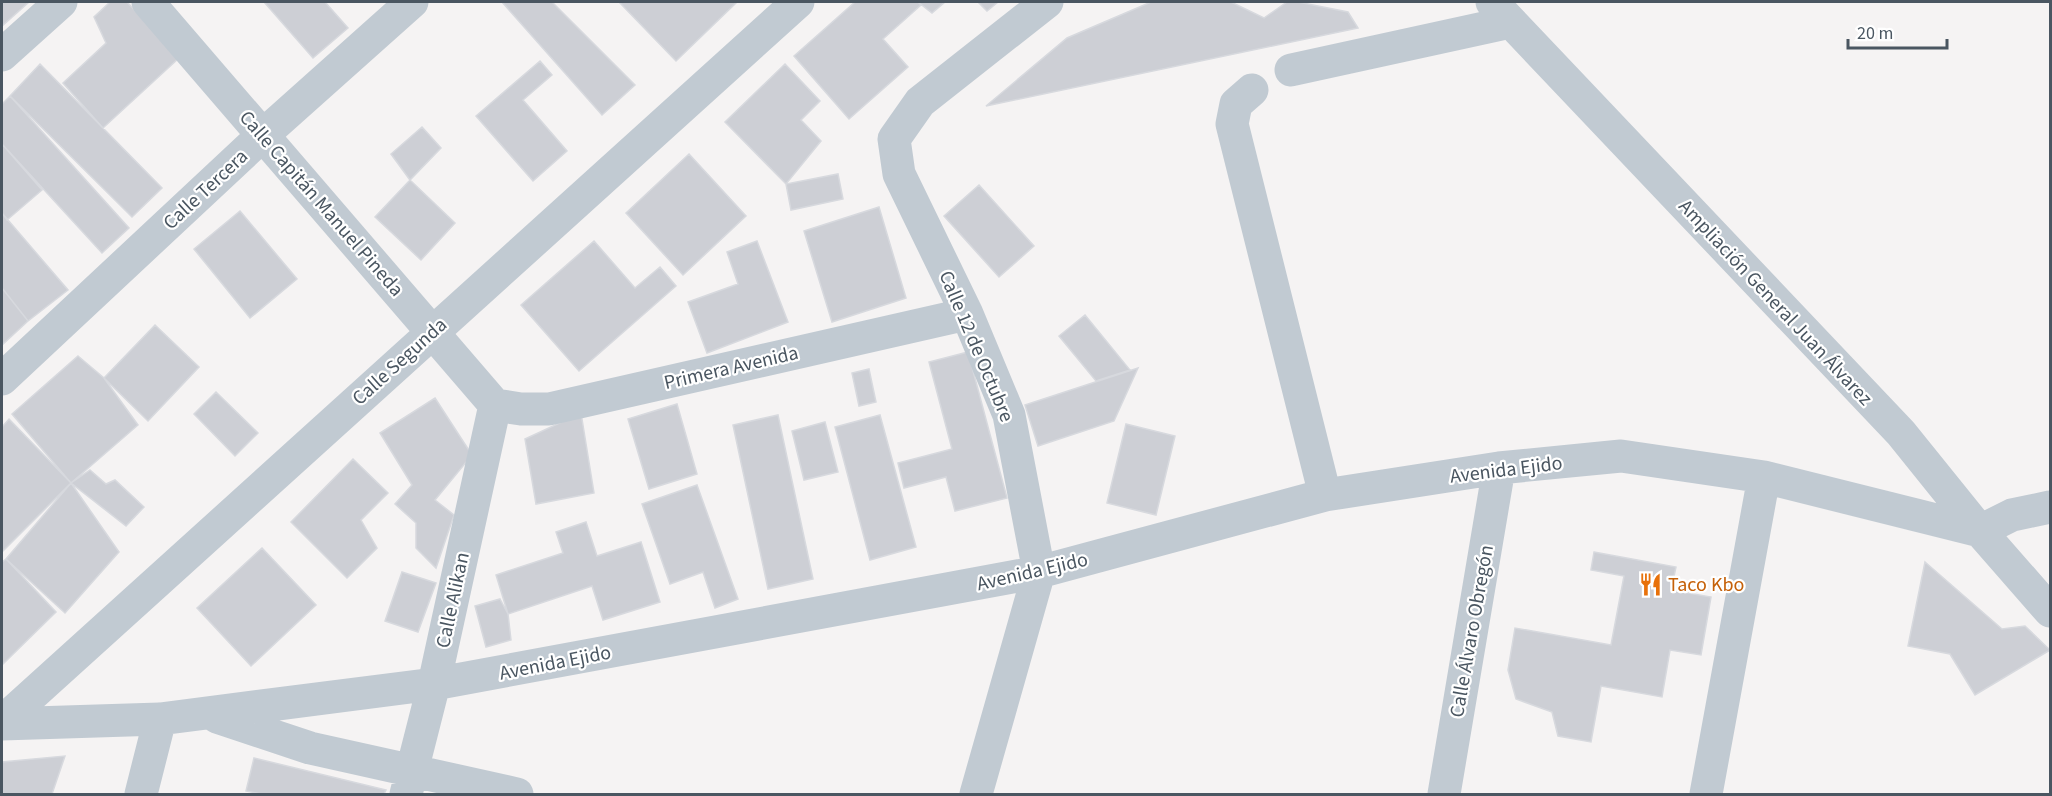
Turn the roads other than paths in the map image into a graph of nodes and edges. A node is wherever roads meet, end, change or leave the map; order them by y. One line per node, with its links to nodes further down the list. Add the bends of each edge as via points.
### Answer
1 (61, 2): 7 (street)
2 (148, 2): 10 (street, Calle Capitán Manuel Pineda)
3 (412, 2): 10 (street, Calle Tercera)
4 (798, 2): 12 (street, Calle Segunda)
5 (1047, 2): 11 (street, Calle 12 de Octubre, via 920,102 894,139 899,174)
6 (1502, 11): 8 (street); 19 (street, Ampliación General Juan Álvarez, via 1901,433)
7 (2, 55)
8 (1292, 70)
9 (1252, 90): 17 (street, via 1236,105 1232,124)
10 (263, 135): 12 (street, Calle Capitán Manuel Pineda); 13 (street, Calle Tercera)
11 (967, 314): 14 (street, Primera Avenida, via 549,409); 20 (street, Calle 12 de Octubre, via 1009,416)
12 (432, 331): 14 (street, Calle Capitán Manuel Pineda); 25 (street, Calle Segunda)
13 (2, 379)
14 (495, 405): 22 (street, Calle Alikan)
15 (1499, 468): 16 (street, Avenida Ejido, via 1621,456); 17 (street, Avenida Ejido); 30 (street, Calle Álvaro Obregón)
16 (1764, 477): 19 (street, Avenida Ejido); 31 (street)
17 (1325, 495): 20 (street, Avenida Ejido)
18 (2050, 507): 19 (street, via 2012,515)
19 (1980, 531): 21 (street, Ampliación General Juan Álvarez)
20 (1039, 572): 22 (street, Avenida Ejido); 29 (street, Calle 12 de Octubre)
21 (2050, 611)
22 (434, 684): 23 (street, Avenida Ejido); 26 (street, Calle Alikan)
23 (208, 714): 24 (street, Avenida Ejido); 26 (street, via 310,748 364,761)
24 (160, 718): 25 (street, Avenida Ejido); 27 (street)
25 (2, 723)
26 (409, 782): 28 (street)
27 (141, 795)
28 (517, 795)
29 (976, 795)
30 (1444, 795)
31 (1706, 795)

